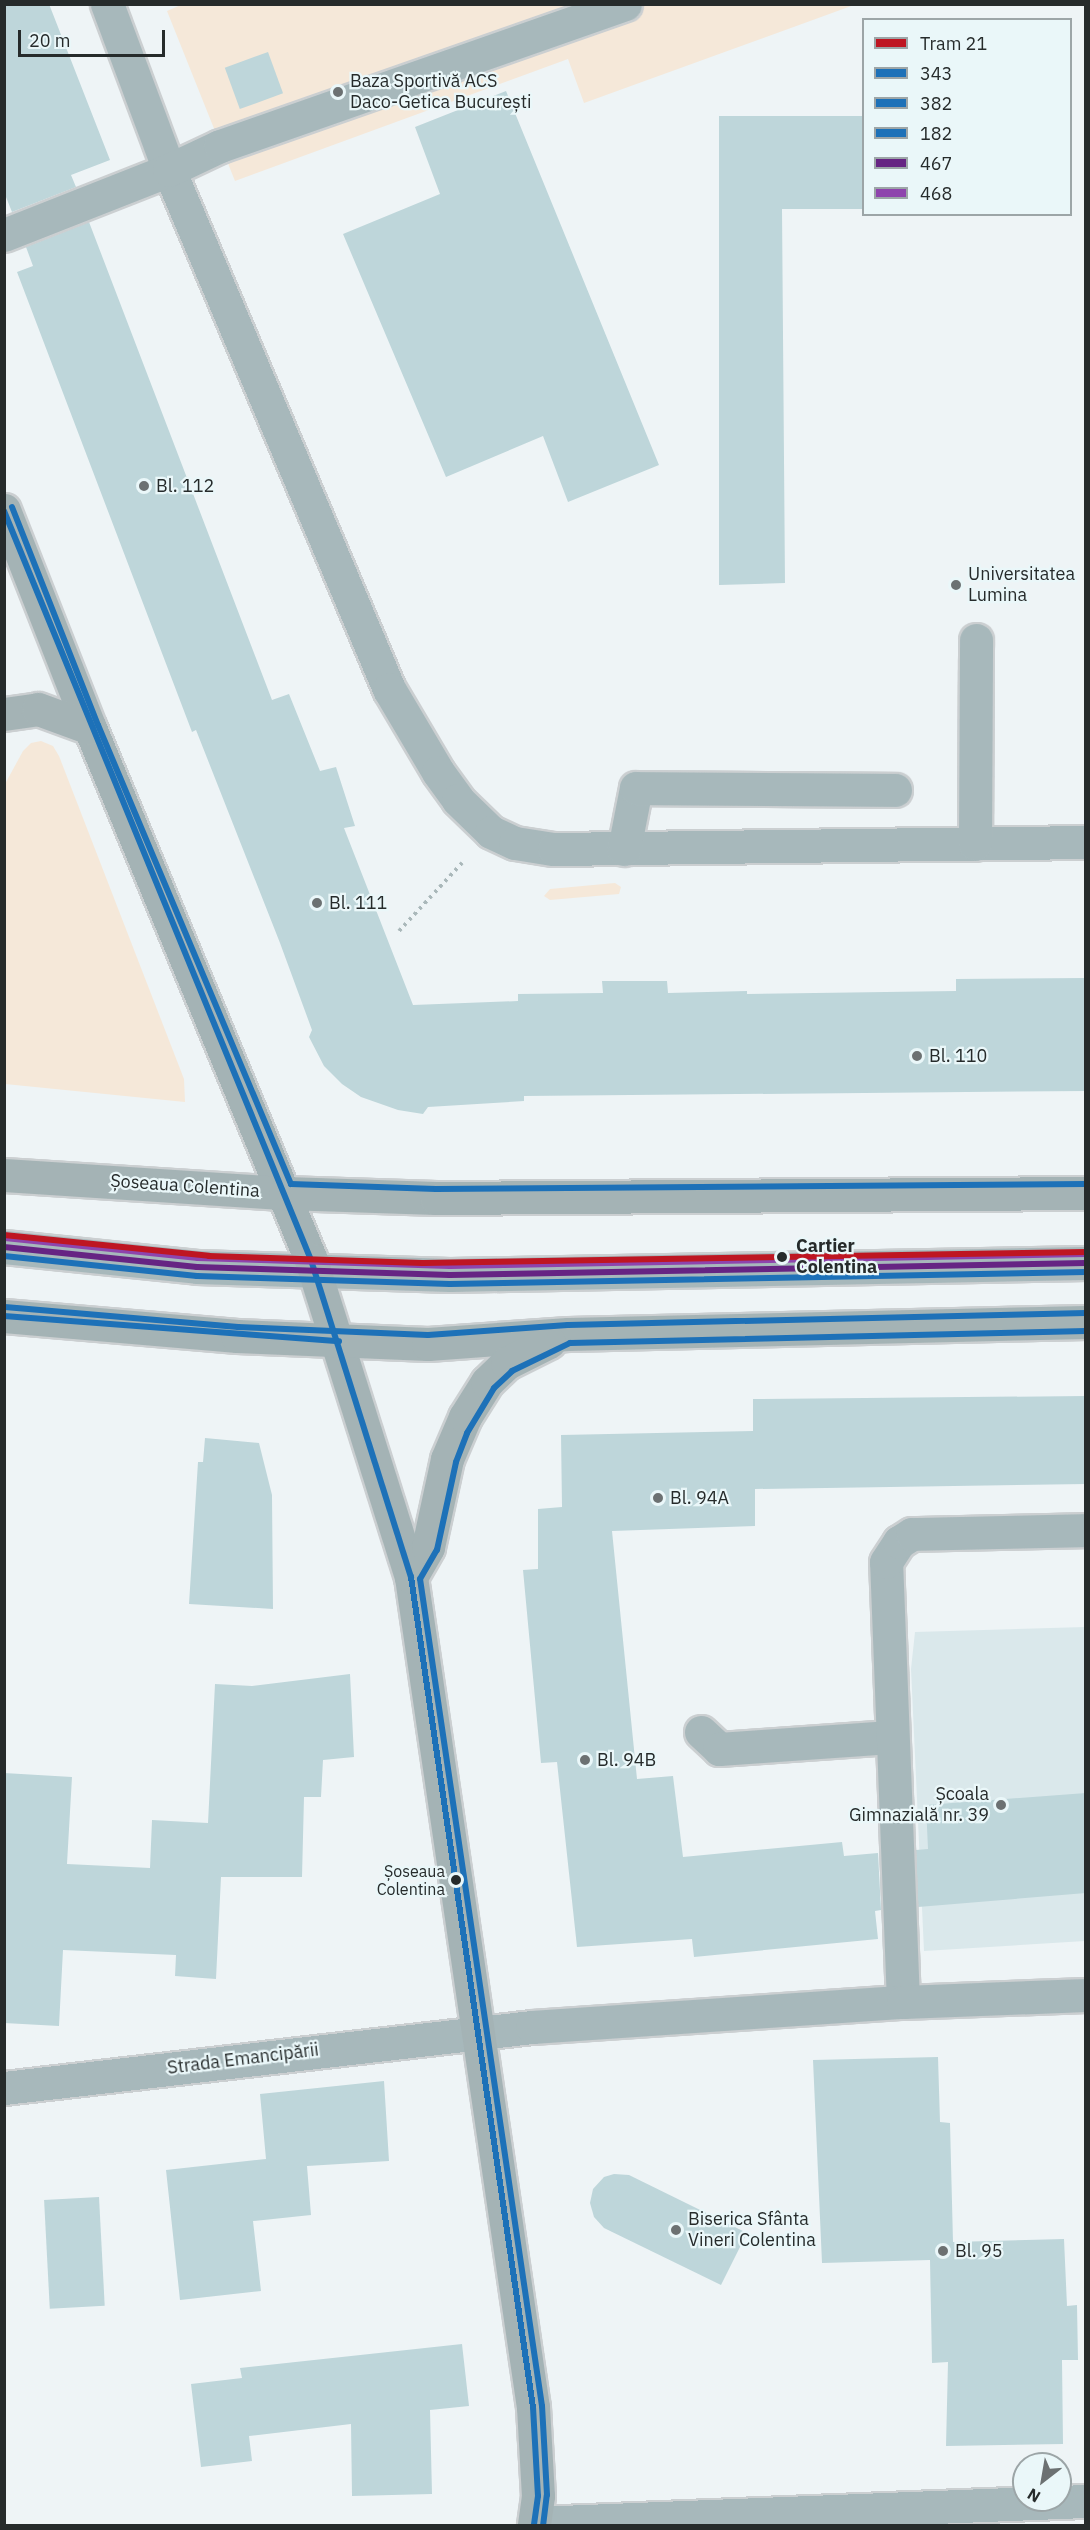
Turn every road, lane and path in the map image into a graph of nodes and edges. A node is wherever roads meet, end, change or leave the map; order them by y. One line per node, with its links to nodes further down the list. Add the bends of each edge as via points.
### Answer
1 (107, 4): 4 (street)
2 (625, 4): 3 (street)
3 (571, 14): 4 (street, via 220,146)
4 (169, 170): 5 (street); 11 (street, via 389,689 409,728 458,800)
5 (4, 235)
6 (4, 510): 9 (main road)
7 (975, 640): 13 (street)
8 (4, 714): 9 (main road, via 38,709)
9 (90, 728): 17 (main road)
10 (895, 790): 14 (street, via 636,788)
11 (491, 832): 14 (street, via 536,848); 15 (path)
12 (1086, 842): 13 (street)
13 (975, 844): 14 (street)
14 (624, 849)
15 (399, 931)
16 (4, 1175): 17 (main road, Șoseaua Colentina)
17 (285, 1193): 18 (main road, Șoseaua Colentina, via 436,1198); 21 (main road)
18 (1086, 1194)
19 (4, 1247): 21 (street, via 197,1267)
20 (1086, 1263): 21 (street, via 470,1275)
21 (315, 1272): 25 (main road)
22 (4, 1316): 25 (main road)
23 (1086, 1322): 24 (main road)
24 (568, 1334): 25 (main road, via 428,1344); 27 (main road, via 507,1363 487,1382 471,1406 447,1459 428,1547)
25 (339, 1341): 27 (main road)
26 (1086, 1530): 29 (street, via 912,1534 899,1542 883,1572)
27 (411, 1577): 32 (main road)
28 (701, 1732): 29 (street, via 719,1749)
29 (891, 1737): 31 (street)
30 (1086, 1995): 31 (street, Strada Emancipării)
31 (903, 2002): 32 (street, Strada Emancipării)
32 (481, 2031): 33 (street, Strada Emancipării); 35 (main road, via 533,2407 538,2470)
33 (4, 2088)
34 (1086, 2501): 35 (street)
35 (534, 2524)

